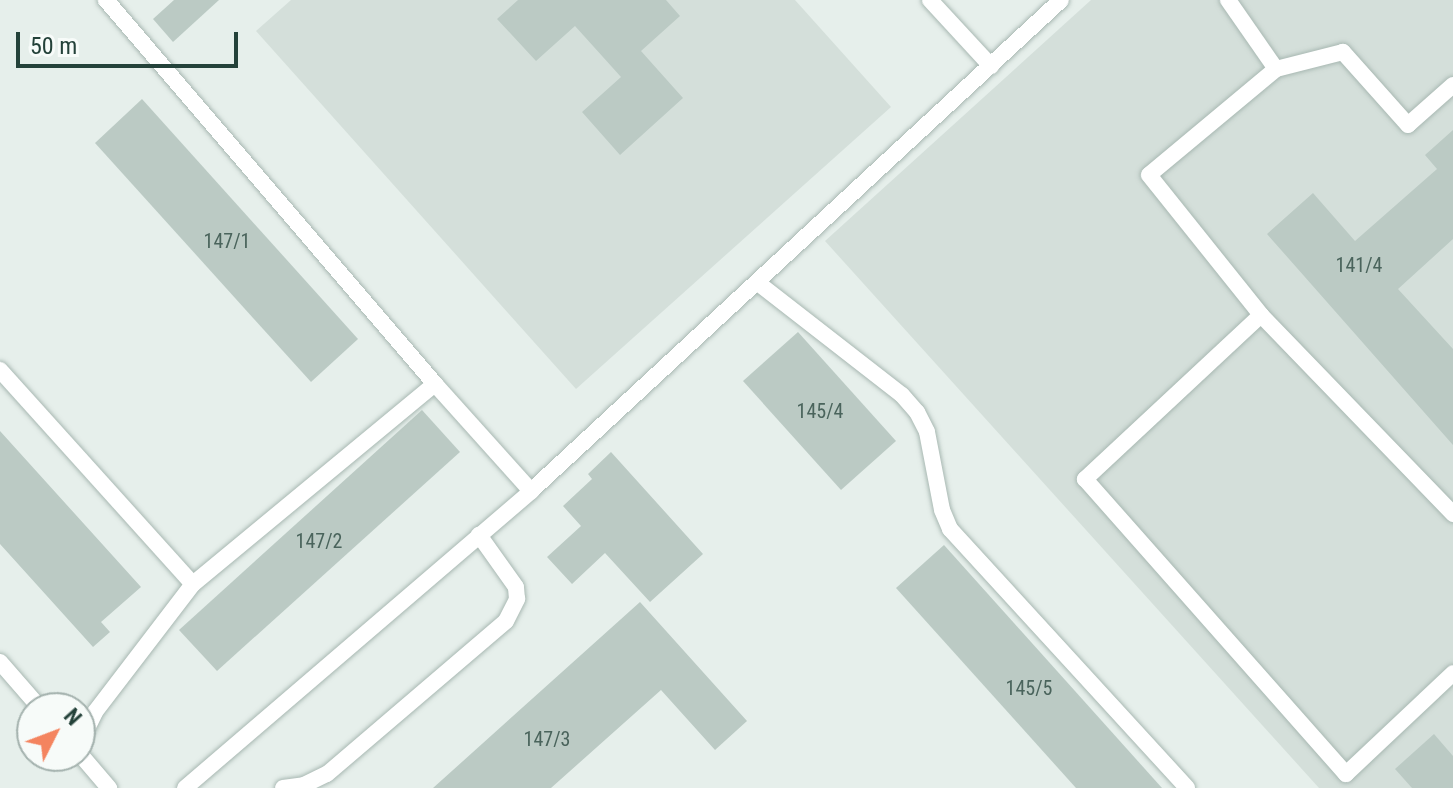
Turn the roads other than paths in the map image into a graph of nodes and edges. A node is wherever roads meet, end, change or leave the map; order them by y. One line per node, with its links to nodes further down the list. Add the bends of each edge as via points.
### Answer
1 (106, 0): 11 (lane)
2 (930, 0): 5 (lane)
3 (1061, 0): 5 (lane)
4 (1228, 0): 6 (lane)
5 (991, 66): 8 (lane)
6 (1276, 69): 7 (lane, via 1343,52 1408,125); 9 (lane, via 1149,175)
7 (1453, 85)
8 (758, 283): 12 (lane); 24 (lane, via 917,412 927,432 950,529)
9 (1261, 315): 13 (lane); 17 (lane, via 1085,479 1346,774)
10 (0, 370): 15 (lane)
11 (435, 384): 12 (lane); 15 (lane)
12 (531, 491): 14 (lane)
13 (1453, 514)
14 (479, 535): 22 (lane); 23 (lane, via 516,587 517,599 506,621 327,774)
15 (193, 584): 19 (lane)
16 (0, 662): 18 (lane)
17 (1453, 673)
18 (26, 692)
19 (96, 711)
20 (95, 772): 21 (lane)
21 (109, 788)
22 (185, 788)
23 (283, 788)
24 (1187, 788)

